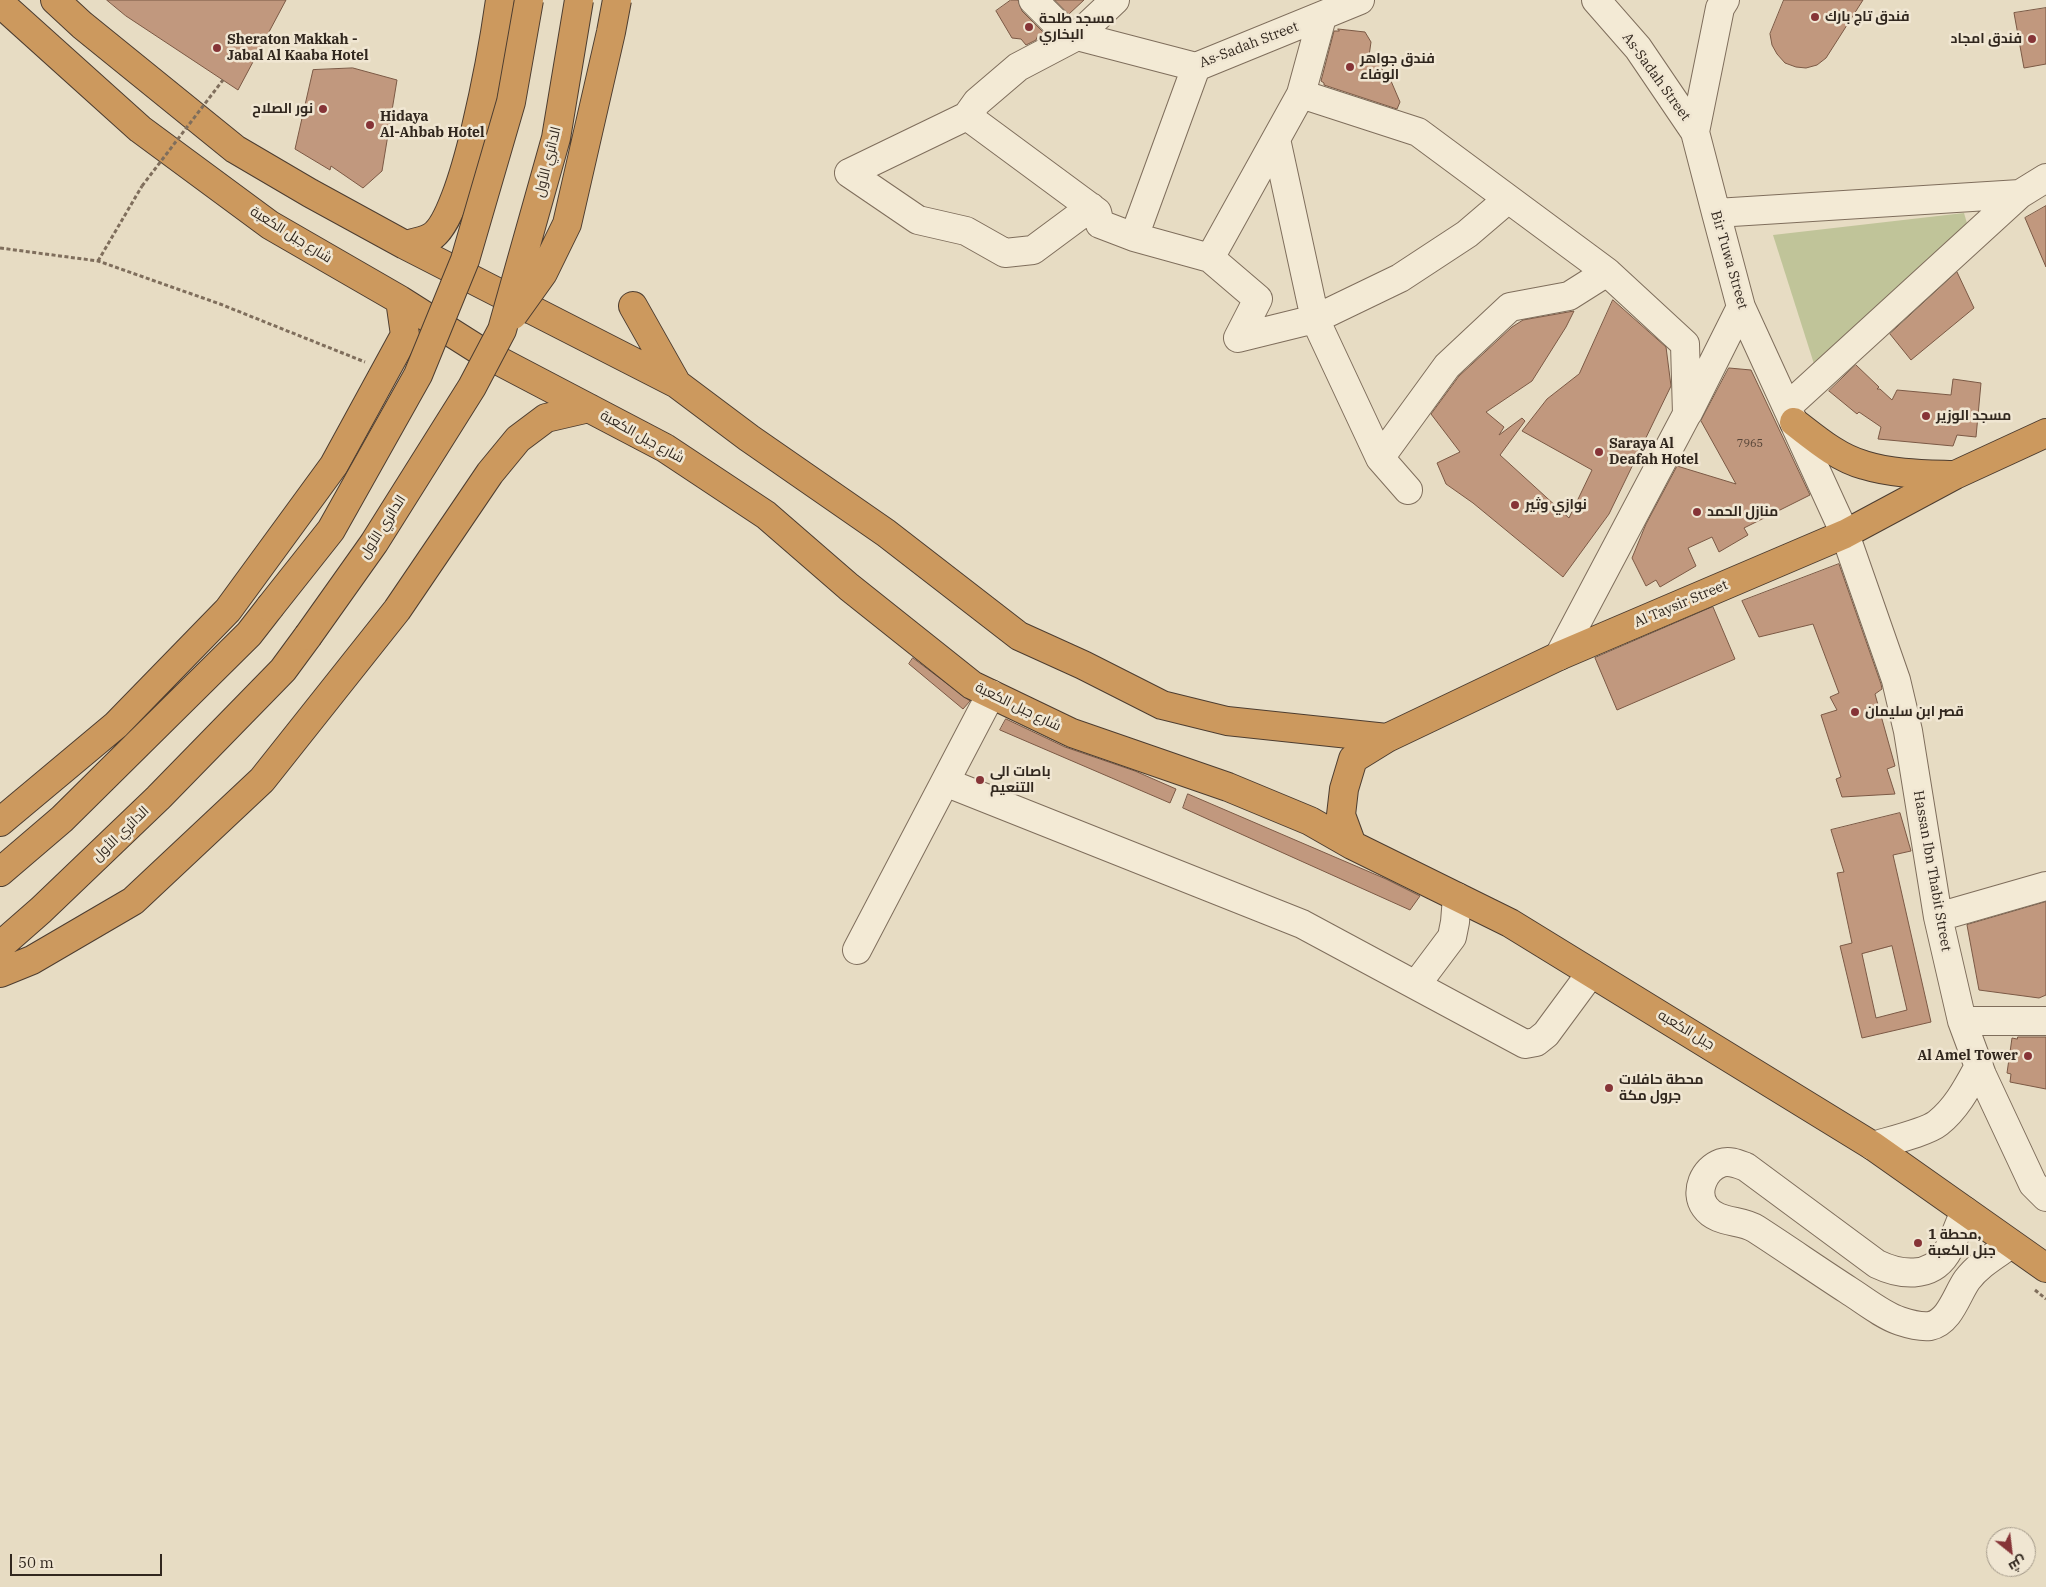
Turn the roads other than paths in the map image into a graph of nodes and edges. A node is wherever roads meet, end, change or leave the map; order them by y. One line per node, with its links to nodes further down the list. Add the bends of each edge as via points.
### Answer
1 (56, 0): 25 (highway, via 82,25 235,149)
2 (500, 0): 25 (highway, via 464,176 445,221 431,237)
3 (529, 0): 49 (highway, bridge, via 512,102 465,260 418,375 331,530 249,634 62,819)
4 (579, 0): 32 (highway, الدائري الأول, bridge, via 556,138)
5 (617, 0): 32 (highway, bridge, via 567,224 543,273)
6 (1033, 0): 13 (street)
7 (1115, 0): 13 (street)
8 (1360, 0): 12 (street, As-Sadah Street)
9 (1596, 0): 17 (street, As-Sadah Street, via 1638,48)
10 (0, 2): 28 (highway, شارع جبل الكعبة, via 140,129 270,224)
11 (1721, 3): 17 (street, Bir Tuwa Street)
12 (1322, 17): 14 (street, As-Sadah Street); 15 (street)
13 (1074, 37): 14 (street, As-Sadah Street); 16 (street, via 1018,67 977,102)
14 (1196, 67): 24 (street)
15 (1301, 94): 18 (street); 21 (street, via 1418,132)
16 (967, 116): 22 (street); 22 (street, via 849,174 918,220 966,231 1005,253 1033,250)
17 (1695, 132): 23 (street, Bir Tuwa Street)
18 (1276, 139): 26 (street); 31 (street)
19 (2046, 178): 20 (street)
20 (2020, 194): 23 (street); 36 (street)
21 (1508, 198): 27 (street); 31 (street, via 1467,234 1400,278)
22 (1091, 208): 24 (street, via 1097,212 1100,224)
23 (1716, 213): 30 (street, Bir Tuwa Street)
24 (1134, 237): 26 (street)
25 (405, 245): 33 (highway)
26 (1210, 258): 31 (street, via 1258,299 1238,338)
27 (1607, 272): 35 (street, via 1684,344); 38 (street, via 1569,296 1510,308 1447,366)
28 (400, 300): 34 (highway, شارع جبل الكعبة, via 482,352); 47 (highway, via 405,335 334,465 228,610 116,725)
29 (633, 306): 33 (highway)
30 (1741, 307): 35 (street); 36 (street, Bir Tuwa Street)
31 (1315, 319): 38 (street)
32 (502, 330): 53 (highway, الدائري الأول, bridge, via 472,387 374,543 284,670 158,798)
33 (677, 384): 44 (highway, via 886,532 1019,636 1162,705 1227,721)
34 (589, 408): 43 (highway, شارع جبل الكعبة, via 666,448 766,515 849,587 972,685); 55 (highway, via 546,418 518,439 490,473 397,610 262,780 133,901 32,960)
35 (1688, 414): 42 (street)
36 (1791, 415): 39 (highway, via 1827,448 1863,465 1908,474); 41 (street, Bir Tuwa Street)
37 (2046, 433): 39 (highway, Al Taysir Street)
38 (1380, 458): 40 (street)
39 (1955, 475): 41 (highway, Al Taysir Street)
40 (1408, 490)
41 (1845, 534): 42 (highway, Al Taysir Street); 52 (street, Hassan Ibn Thabit Street, via 1896,680 1908,730)
42 (1559, 656): 44 (highway, Al Taysir Street)
43 (991, 694): 45 (street); 46 (highway, شارع جبل الكعبة, via 1072,733 1228,787)
44 (1387, 738): 48 (highway, Al Taysir Street, via 1354,759 1344,789 1341,815)
45 (945, 782): 54 (street); 57 (street, via 1302,924)
46 (1310, 821): 48 (highway, جبل الكعبه)
47 (0, 822)
48 (1352, 845): 51 (highway, جبل الكعبه)
49 (0, 872)
50 (2046, 886): 52 (street)
51 (1457, 897): 56 (highway, جبل الكعبه, via 1510,923); 57 (street, via 1452,937)
52 (1938, 917): 58 (street, Hassan Ibn Thabit Street)
53 (0, 946)
54 (857, 950)
55 (0, 973)
56 (1591, 973): 57 (street, via 1546,1034 1536,1042 1525,1044); 61 (highway, جبل الكعبه)
57 (1416, 985)
58 (1962, 1020): 59 (street); 60 (street, Hassan Ibn Thabit Street)
59 (2046, 1020)
60 (1979, 1066): 61 (street, via 1962,1097 1938,1123); 62 (street, Hassan Ibn Thabit Street, via 2033,1184)
61 (1873, 1146): 63 (highway, جبل الكعبه)
62 (2046, 1197)
63 (1965, 1211): 64 (highway, جبل الكعبه); 64 (street, via 1946,1254 1937,1264 1928,1269 1903,1273 1877,1264 1746,1167 1733,1162 1721,1163 1711,1169 1703,1180 1700,1193 1705,1207 1722,1220 1749,1225 1865,1301 1899,1321 1918,1325 1932,1326 1945,1317 1967,1280 1981,1265)
64 (2011, 1244): 65 (highway, جبل الكعبه)
65 (2046, 1268)

